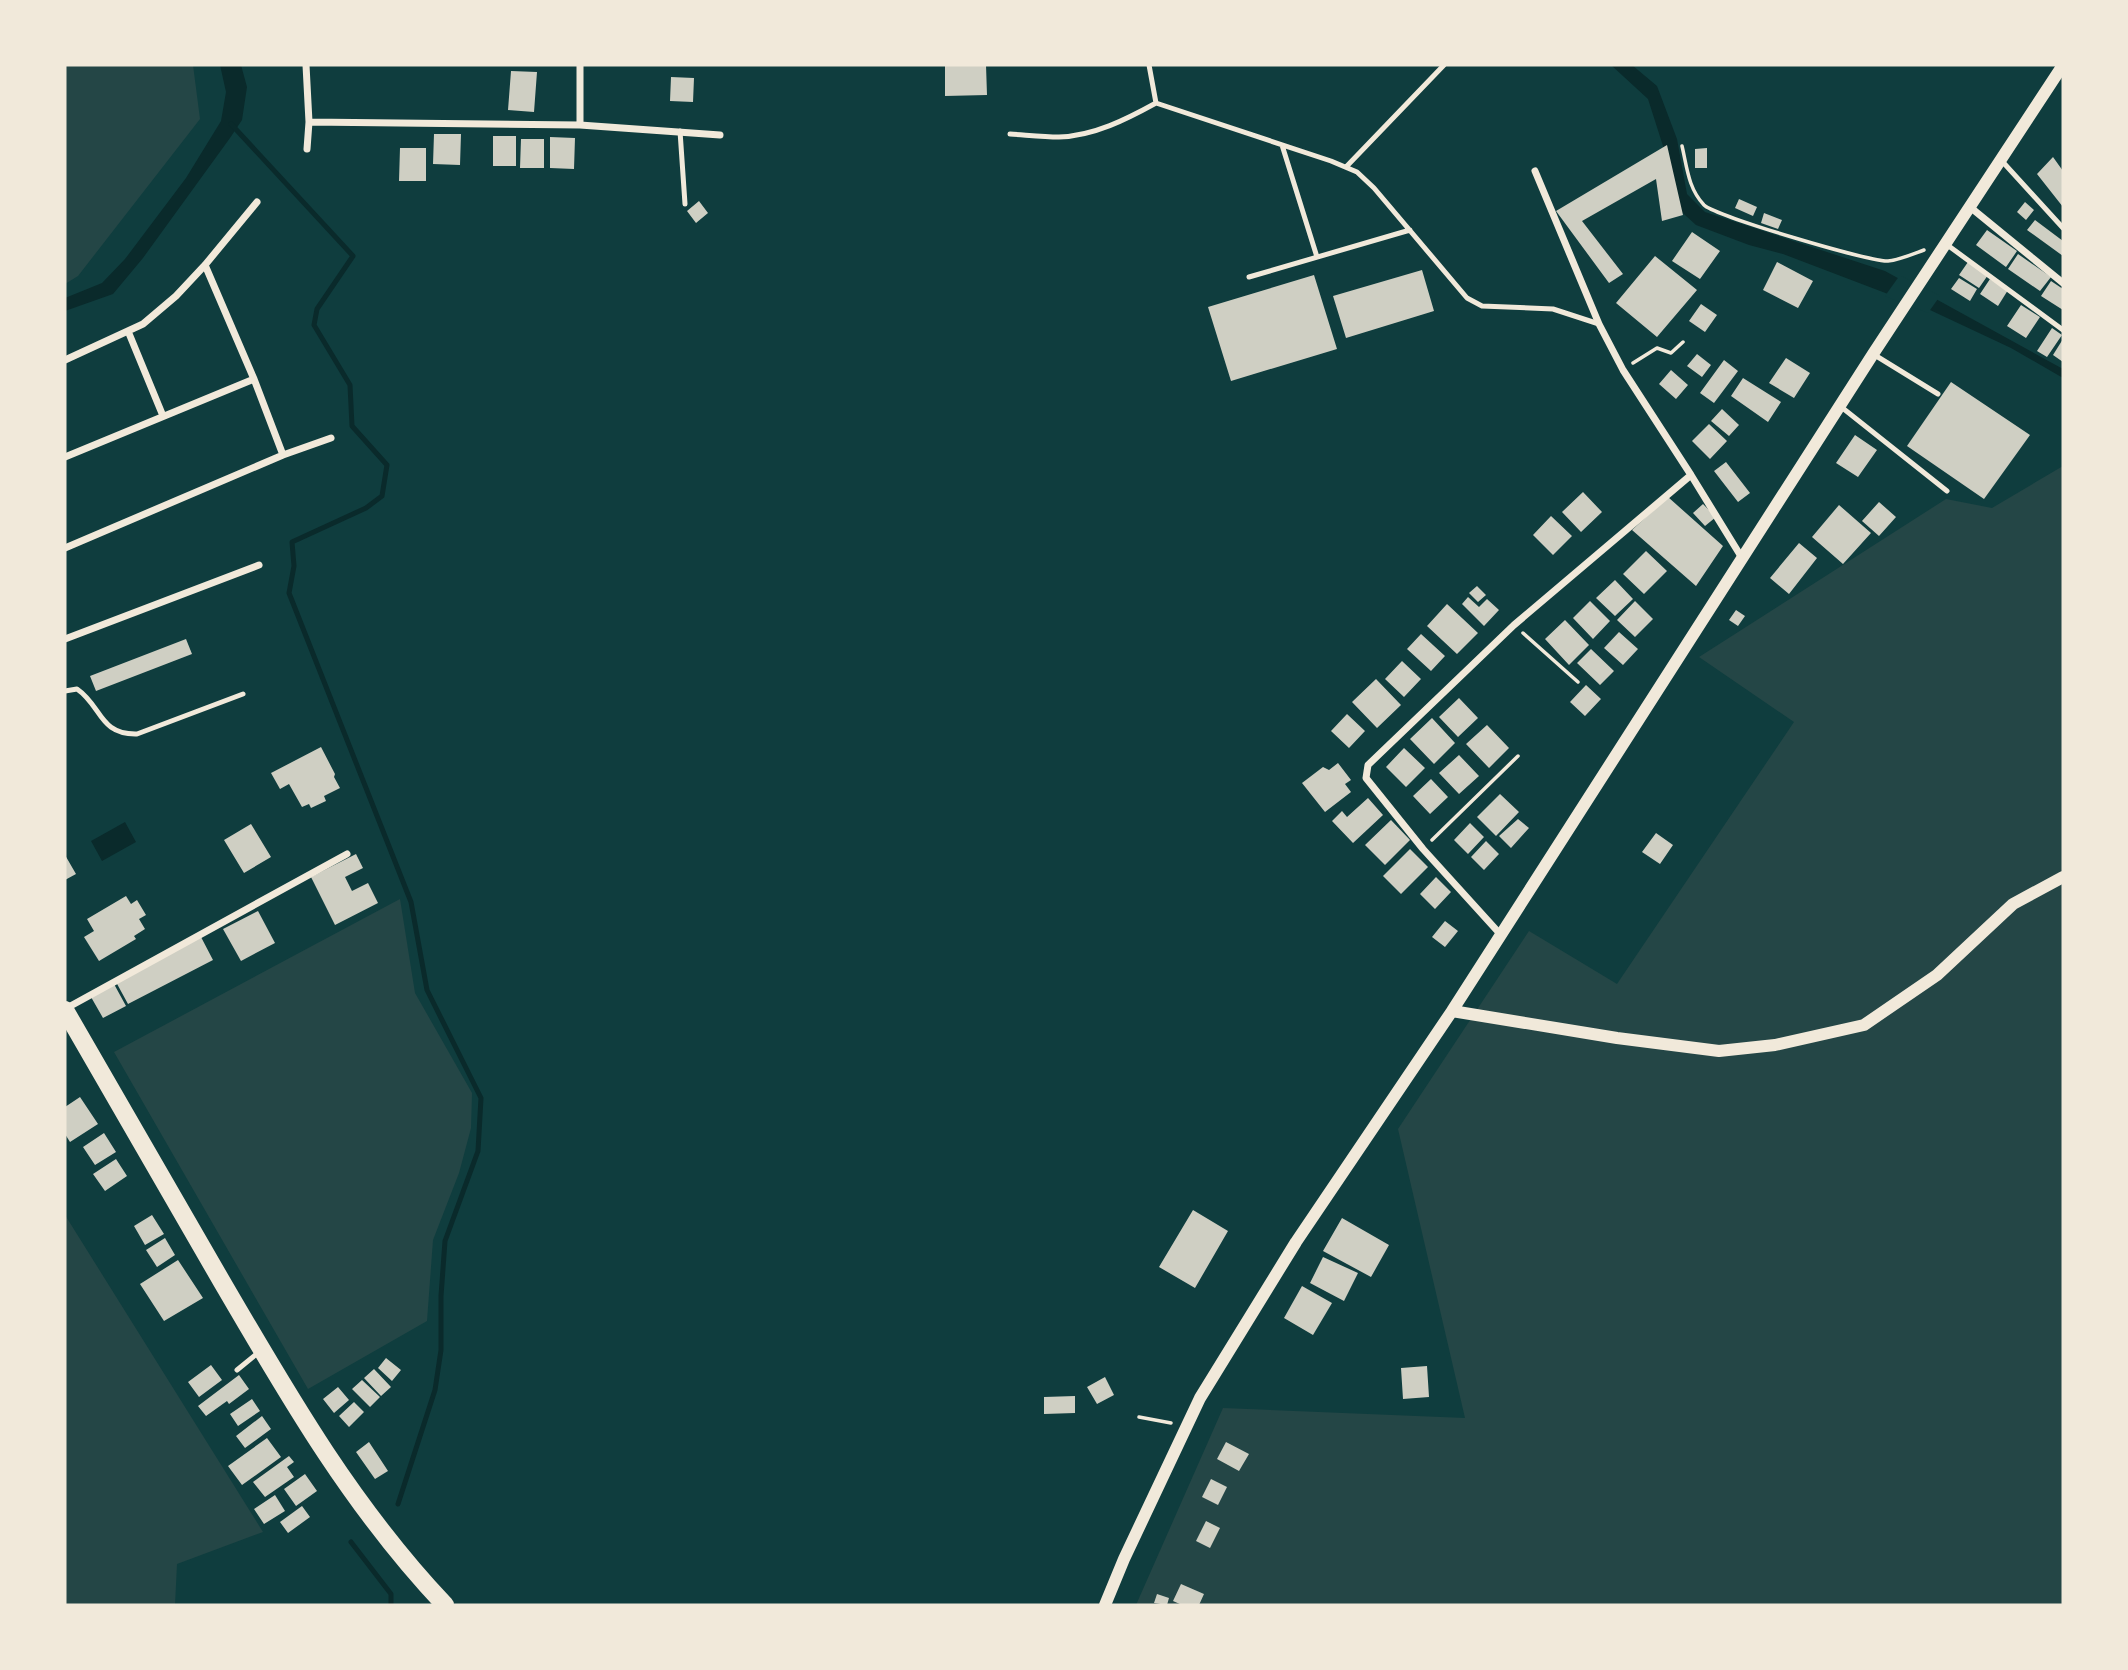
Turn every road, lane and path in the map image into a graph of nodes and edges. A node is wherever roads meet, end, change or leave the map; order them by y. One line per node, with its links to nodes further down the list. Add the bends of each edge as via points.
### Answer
1 (306, 65): 7 (street)
2 (580, 65): 8 (street)
3 (1149, 65): 6 (lane)
4 (1444, 65): 16 (lane)
5 (2063, 65): 15 (street)
6 (1156, 103): 10 (lane, via 1121,122 1084,133 1061,137); 12 (lane)
7 (309, 122): 8 (street); 14 (street)
8 (580, 125): 9 (street)
9 (680, 131): 11 (street); 19 (lane)
10 (1010, 134)
11 (720, 135)
12 (1282, 145): 16 (lane); 24 (lane)
13 (1682, 146): 23 (path, via 1692,190 1706,207 1747,223 1887,261)
14 (307, 149)
15 (2001, 160): 20 (street); 21 (lane)
16 (1346, 167): 22 (lane, via 1374,188)
17 (1535, 171): 28 (street)
18 (257, 202): 25 (street)
19 (685, 204)
20 (1970, 207): 23 (street); 27 (street)
21 (2063, 228)
22 (1410, 230): 24 (lane); 28 (lane, via 1467,298 1482,306 1540,307)
23 (1946, 244): 29 (lane); 32 (street)
24 (1317, 257): 26 (lane)
25 (205, 265): 30 (street, via 176,296); 35 (street)
26 (1249, 277)
27 (2063, 283)
28 (1599, 324): 34 (street)
29 (2063, 330)
30 (128, 331): 33 (street); 38 (street)
31 (1683, 342): 34 (path, via 1671,353 1657,348)
32 (1872, 354): 36 (lane); 37 (street)
33 (65, 360)
34 (1623, 370): 42 (street)
35 (254, 379): 38 (street); 40 (street)
36 (1938, 394)
37 (1840, 406): 43 (lane); 45 (street)
38 (163, 416): 41 (street)
39 (331, 438): 40 (street)
40 (283, 455): 44 (street)
41 (65, 457)
42 (1691, 475): 45 (street); 47 (street)
43 (1947, 491)
44 (65, 548)
45 (1742, 558): 56 (street)
46 (259, 565): 48 (street)
47 (1514, 625): 49 (path); 53 (street, via 1368,765 1366,778)
48 (65, 639)
49 (1578, 682)
50 (65, 691): 51 (lane, via 77,689 106,725 127,734)
51 (243, 694)
52 (1518, 756): 53 (path)
53 (1423, 849): 56 (street)
54 (347, 854): 57 (street)
55 (2063, 877): 58 (street, via 2013,904 1937,975 1864,1026 1719,1051)
56 (1501, 935): 58 (street)
57 (65, 1009): 59 (main road)
58 (1452, 1011): 62 (street, via 1296,1242)
59 (261, 1350): 60 (lane); 63 (main road, via 327,1457)
60 (237, 1370)
61 (1139, 1418): 62 (path)
62 (1187, 1426): 65 (street)
63 (432, 1598): 64 (main road)
64 (445, 1605)
65 (1105, 1605)

